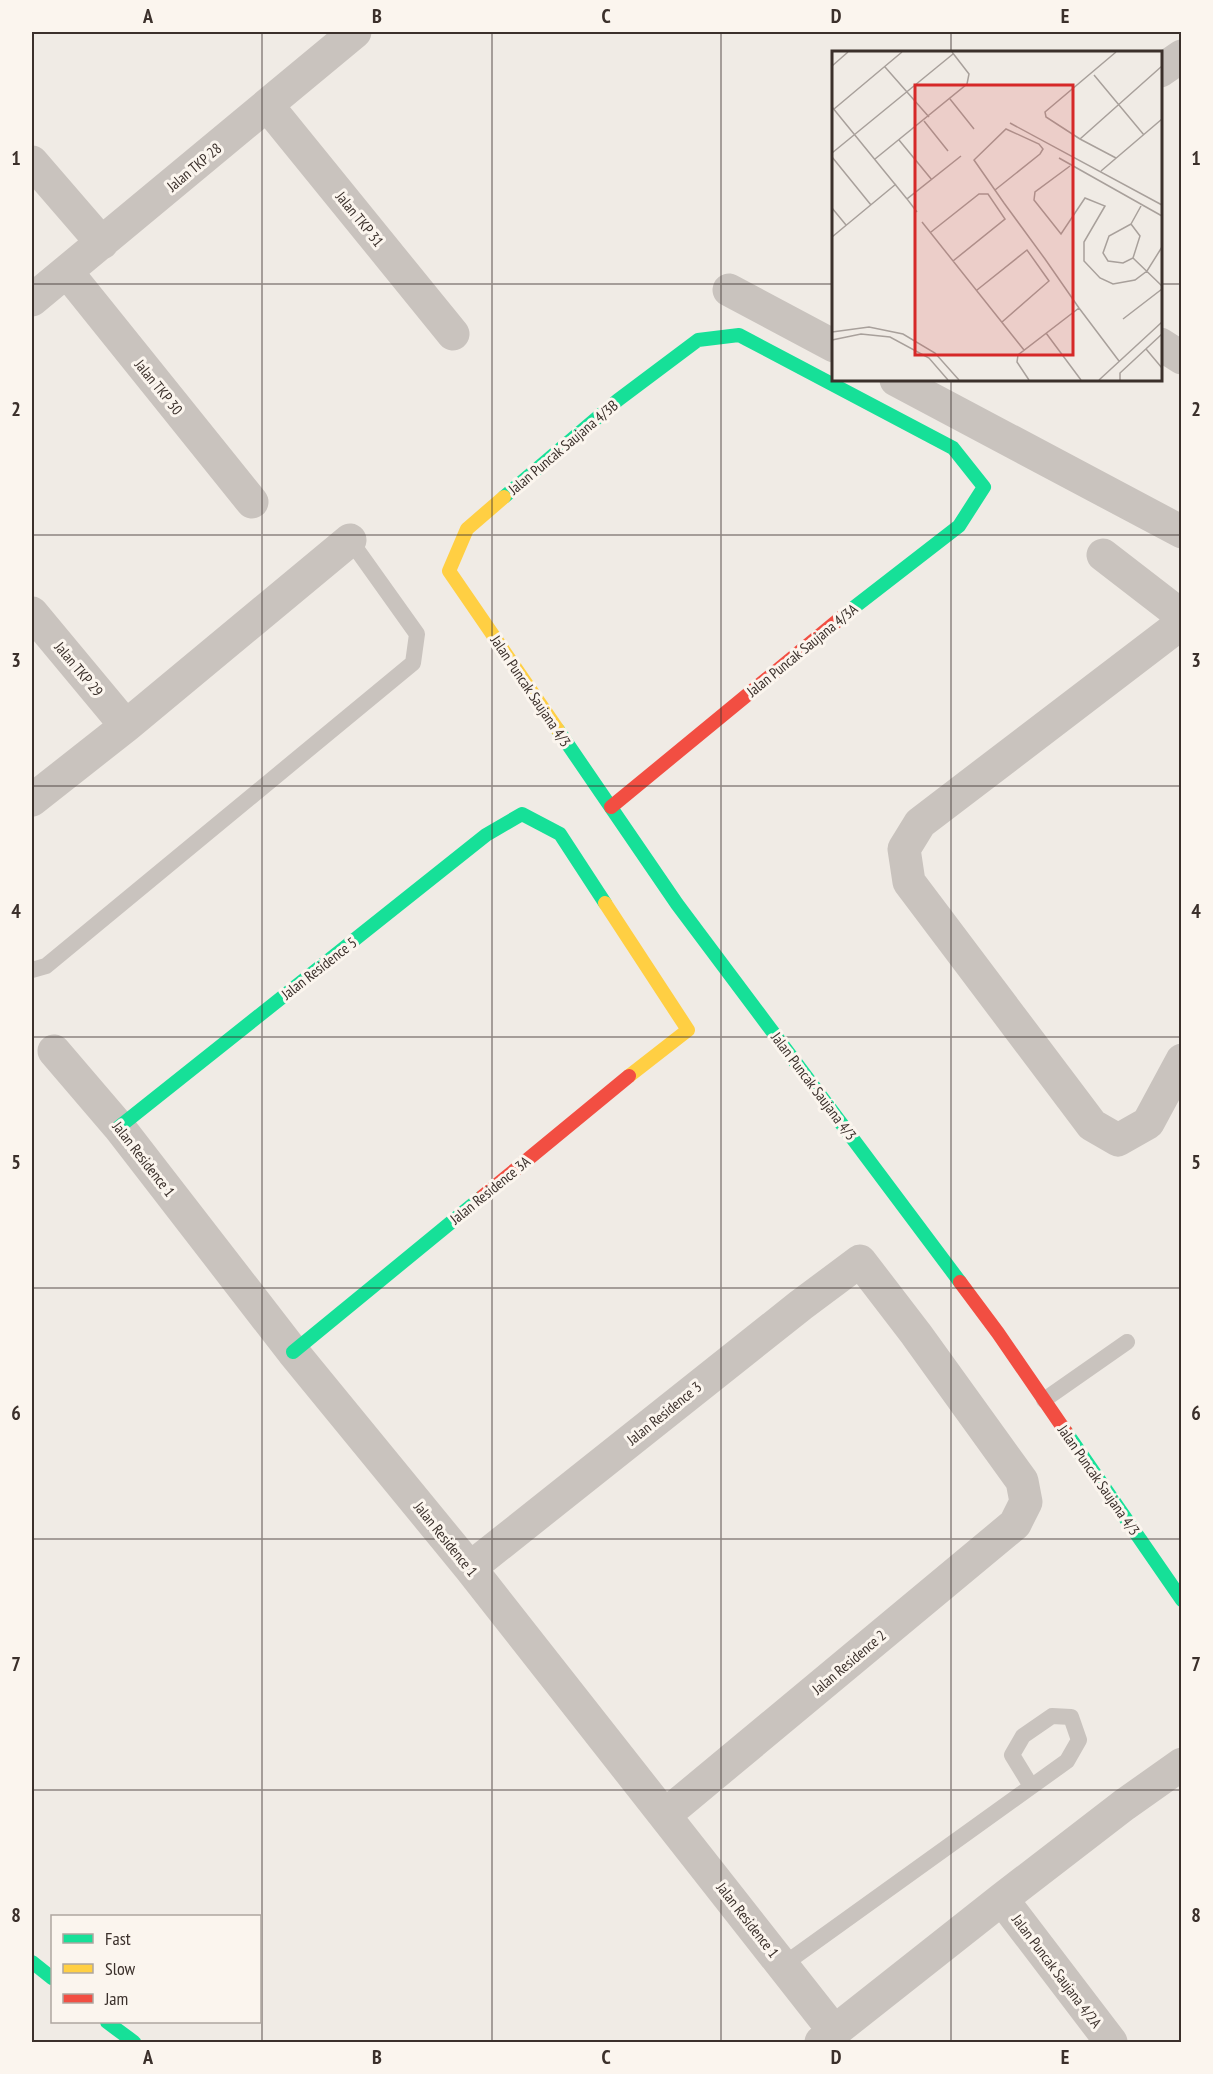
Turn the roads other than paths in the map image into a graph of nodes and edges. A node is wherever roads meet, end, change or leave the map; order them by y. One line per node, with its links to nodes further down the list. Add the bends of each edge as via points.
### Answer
1 (355, 32): 4 (street, Jalan TKP 28)
2 (1182, 56): 3 (street)
3 (1162, 70)
4 (267, 105): 6 (street, Jalan TKP 28); 10 (street, Jalan TKP 31)
5 (32, 162): 6 (street)
6 (102, 243): 7 (street, Jalan TKP 28)
7 (66, 272): 9 (street, Jalan TKP 28); 16 (street, Jalan TKP 30)
8 (729, 290): 11 (street)
9 (32, 300)
10 (453, 334)
11 (832, 345)
12 (1162, 345): 13 (street)
13 (1182, 358)
14 (898, 381): 17 (street)
15 (984, 487): 20 (street, Jalan Puncak Saujana 4/3B, via 953,448 739,335 698,340 618,400 467,529); 26 (street, Jalan Puncak Saujana 4/3A, via 959,526 836,621)
16 (252, 502)
17 (1182, 532)
18 (350, 540): 24 (street); 27 (lane, via 417,634 413,663 46,966)
19 (1103, 555): 22 (street)
20 (449, 571): 26 (street, Jalan Puncak Saujana 4/3)
21 (32, 613): 24 (street, Jalan TKP 29)
22 (1182, 616)
23 (1182, 623): 30 (street, via 921,823 904,849 909,882 1092,1125 1118,1140 1148,1123)
24 (126, 726): 25 (street)
25 (32, 800)
26 (611, 807): 34 (street, Jalan Puncak Saujana 4/3, via 677,904)
27 (32, 970)
28 (688, 1030): 31 (street, Jalan Residence 5, via 560,834 522,814 486,836); 33 (street, Jalan Residence 3A)
29 (54, 1051): 31 (street, Jalan Residence 1)
30 (1182, 1060)
31 (119, 1127): 33 (street, Jalan Residence 1)
32 (1126, 1342): 34 (lane)
33 (293, 1352): 36 (street, Jalan Residence 1)
34 (1044, 1400): 37 (street, Jalan Puncak Saujana 4/3)
35 (1026, 1502): 36 (street, Jalan Residence 3, via 1022,1481 860,1261); 40 (street, Jalan Residence 2, via 1014,1524)
36 (470, 1568): 40 (street, Jalan Residence 1)
37 (1182, 1600)
38 (1182, 1764): 41 (street)
39 (1031, 1786): 43 (lane)
40 (666, 1815): 43 (street, Jalan Residence 1)
41 (1002, 1899): 46 (street); 48 (street, Jalan Puncak Saujana 4/2A)
42 (32, 1962): 44 (street)
43 (783, 1965): 46 (street, Jalan Residence 1)
44 (51, 1977)
45 (108, 2023): 47 (street)
46 (827, 2037)
47 (134, 2043)
48 (1111, 2043)

